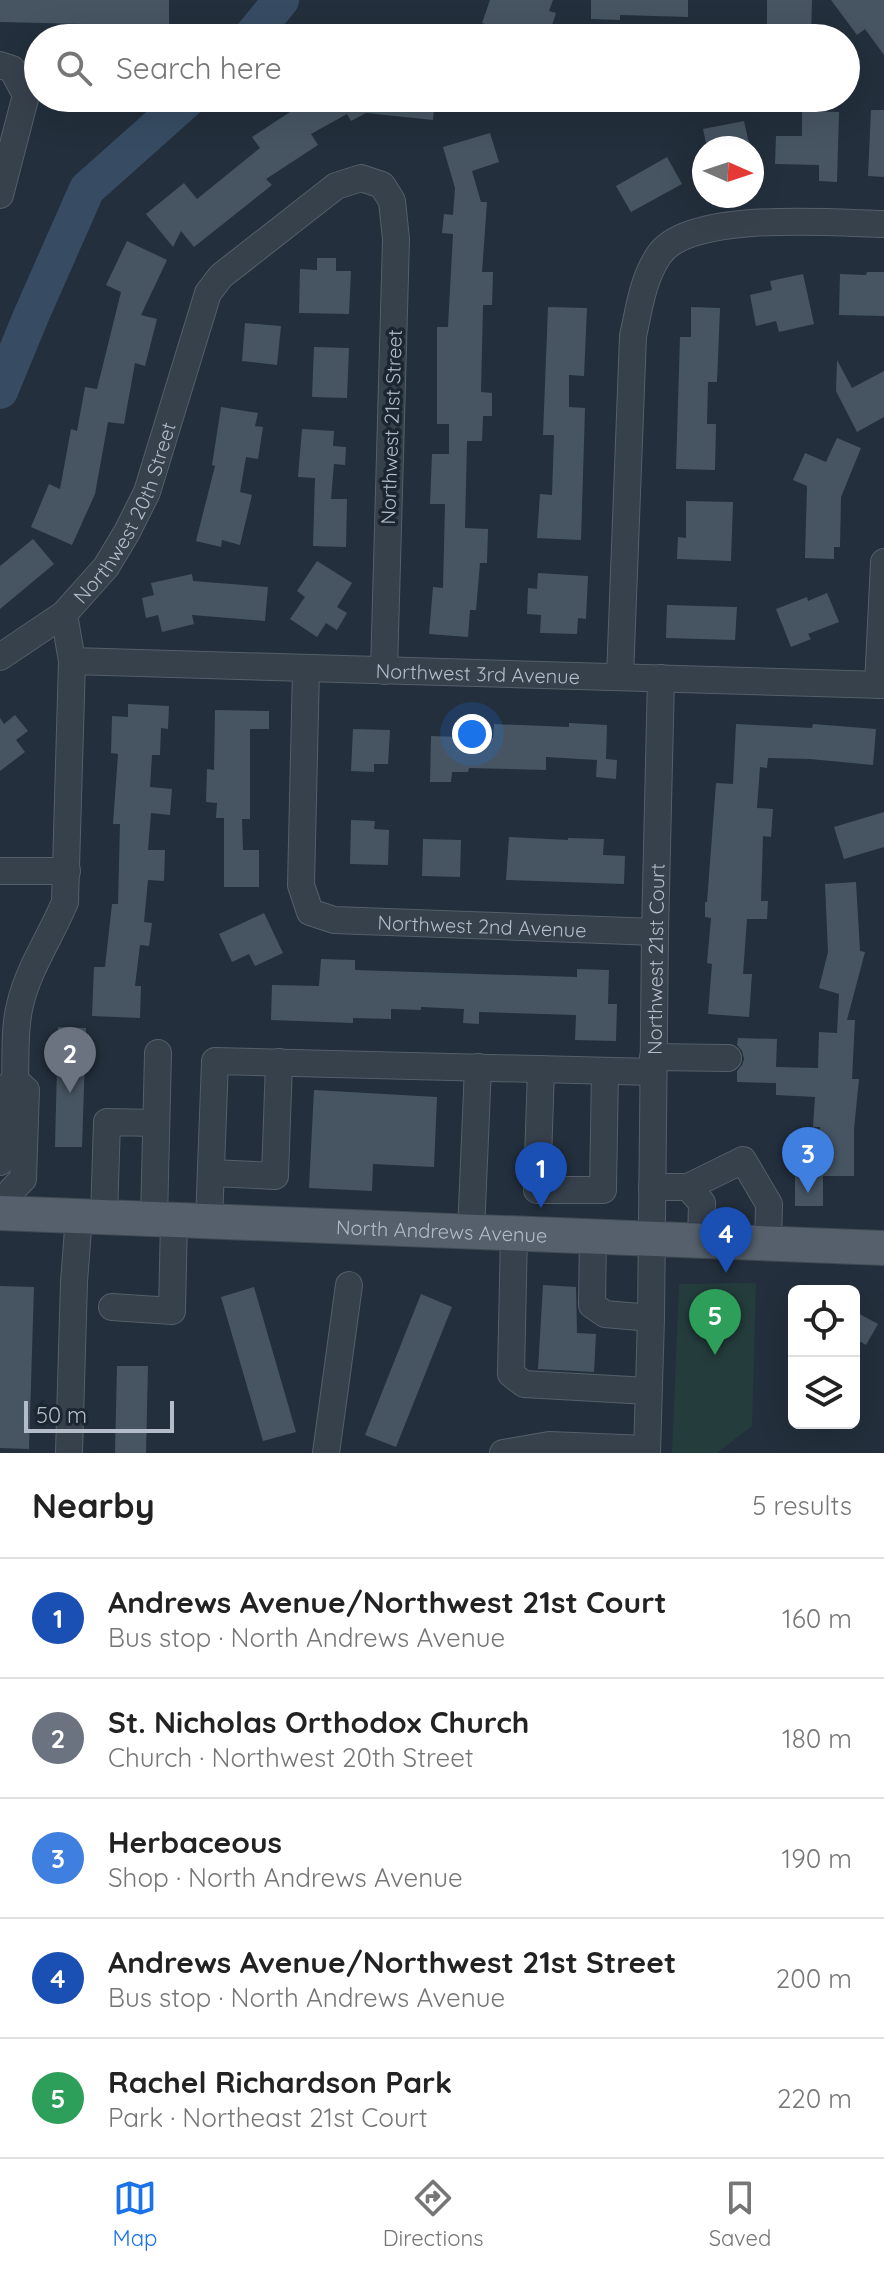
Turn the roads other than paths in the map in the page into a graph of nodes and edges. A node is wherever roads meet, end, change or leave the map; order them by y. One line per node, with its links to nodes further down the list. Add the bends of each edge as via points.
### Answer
1 (0, 65): 2 (street, via 12,69)
2 (24, 91)
3 (24, 98): 4 (street)
4 (9, 124): 6 (street)
5 (382, 185): 9 (street, Northwest 20th Street, via 361,178 336,186 221,276 208,293 147,492 106,567); 13 (street, Northwest 21st Street, via 392,201 396,239)
6 (1, 189)
7 (884, 224): 14 (street, via 746,222 688,233 660,253 642,294 633,336)
8 (884, 562): 16 (street)
9 (64, 614): 10 (street); 11 (street, Northwest 20th Street)
10 (0, 657)
11 (72, 661): 12 (street, Northwest 3rd Avenue); 18 (street, Northwest 20th Street)
12 (306, 669): 13 (street, Northwest 3rd Avenue); 19 (street, Northwest 2nd Avenue, via 301,885 310,912 334,920)
13 (384, 671): 14 (street, Northwest 3rd Avenue)
14 (620, 677): 15 (street, Northwest 3rd Avenue)
15 (661, 678): 16 (street, Northwest 3rd Avenue); 19 (street, Northwest 21st Court)
16 (881, 685)
17 (0, 871): 18 (street)
18 (67, 871): 27 (street, Northwest 20th Street, via 65,902 20,1005)
19 (655, 932): 23 (street, Northwest 21st Court)
20 (158, 1053): 28 (street)
21 (728, 1058): 23 (street)
22 (279, 1062): 24 (street); 30 (street, via 215,1061); 30 (street, via 275,1176)
23 (653, 1064): 26 (street); 31 (street, Northwest 21st Court)
24 (478, 1067): 25 (street); 37 (street)
25 (541, 1069): 26 (street); 26 (street, via 537,1190 603,1190)
26 (605, 1071)
27 (8, 1079): 29 (street, Northwest 20th Street); 33 (street, Northwest 20th Street, via 26,1090 23,1179)
28 (156, 1123): 34 (street, via 107,1122); 35 (street)
29 (0, 1162)
30 (211, 1173): 36 (street)
31 (652, 1187): 32 (street); 40 (street, Northwest 21st Court)
32 (688, 1187): 41 (street, via 702,1203); 42 (street, via 743,1160 769,1204)
33 (6, 1198): 34 (main road, North Andrews Avenue)
34 (92, 1216): 35 (main road, North Andrews Avenue); 49 (street, via 74,1282)
35 (164, 1219): 36 (main road, North Andrews Avenue); 45 (street, via 172,1311)
36 (209, 1221): 37 (main road, North Andrews Avenue)
37 (471, 1232): 38 (main road, North Andrews Avenue)
38 (514, 1233): 39 (main road, North Andrews Avenue); 47 (street, via 511,1374 524,1384)
39 (593, 1236): 40 (main road, North Andrews Avenue); 46 (street, via 592,1305 605,1314)
40 (652, 1239): 41 (main road, North Andrews Avenue); 46 (street, Northwest 21st Court)
41 (701, 1241): 42 (main road, North Andrews Avenue)
42 (768, 1243): 43 (main road, North Andrews Avenue)
43 (884, 1248)
44 (349, 1285): 50 (street)
45 (112, 1307)
46 (651, 1318): 47 (street, Northwest 21st Court)
47 (648, 1391): 48 (street, Northwest 21st Court)
48 (647, 1451): 51 (street, via 549,1445)
49 (69, 1453)
50 (326, 1453)
51 (503, 1453)

